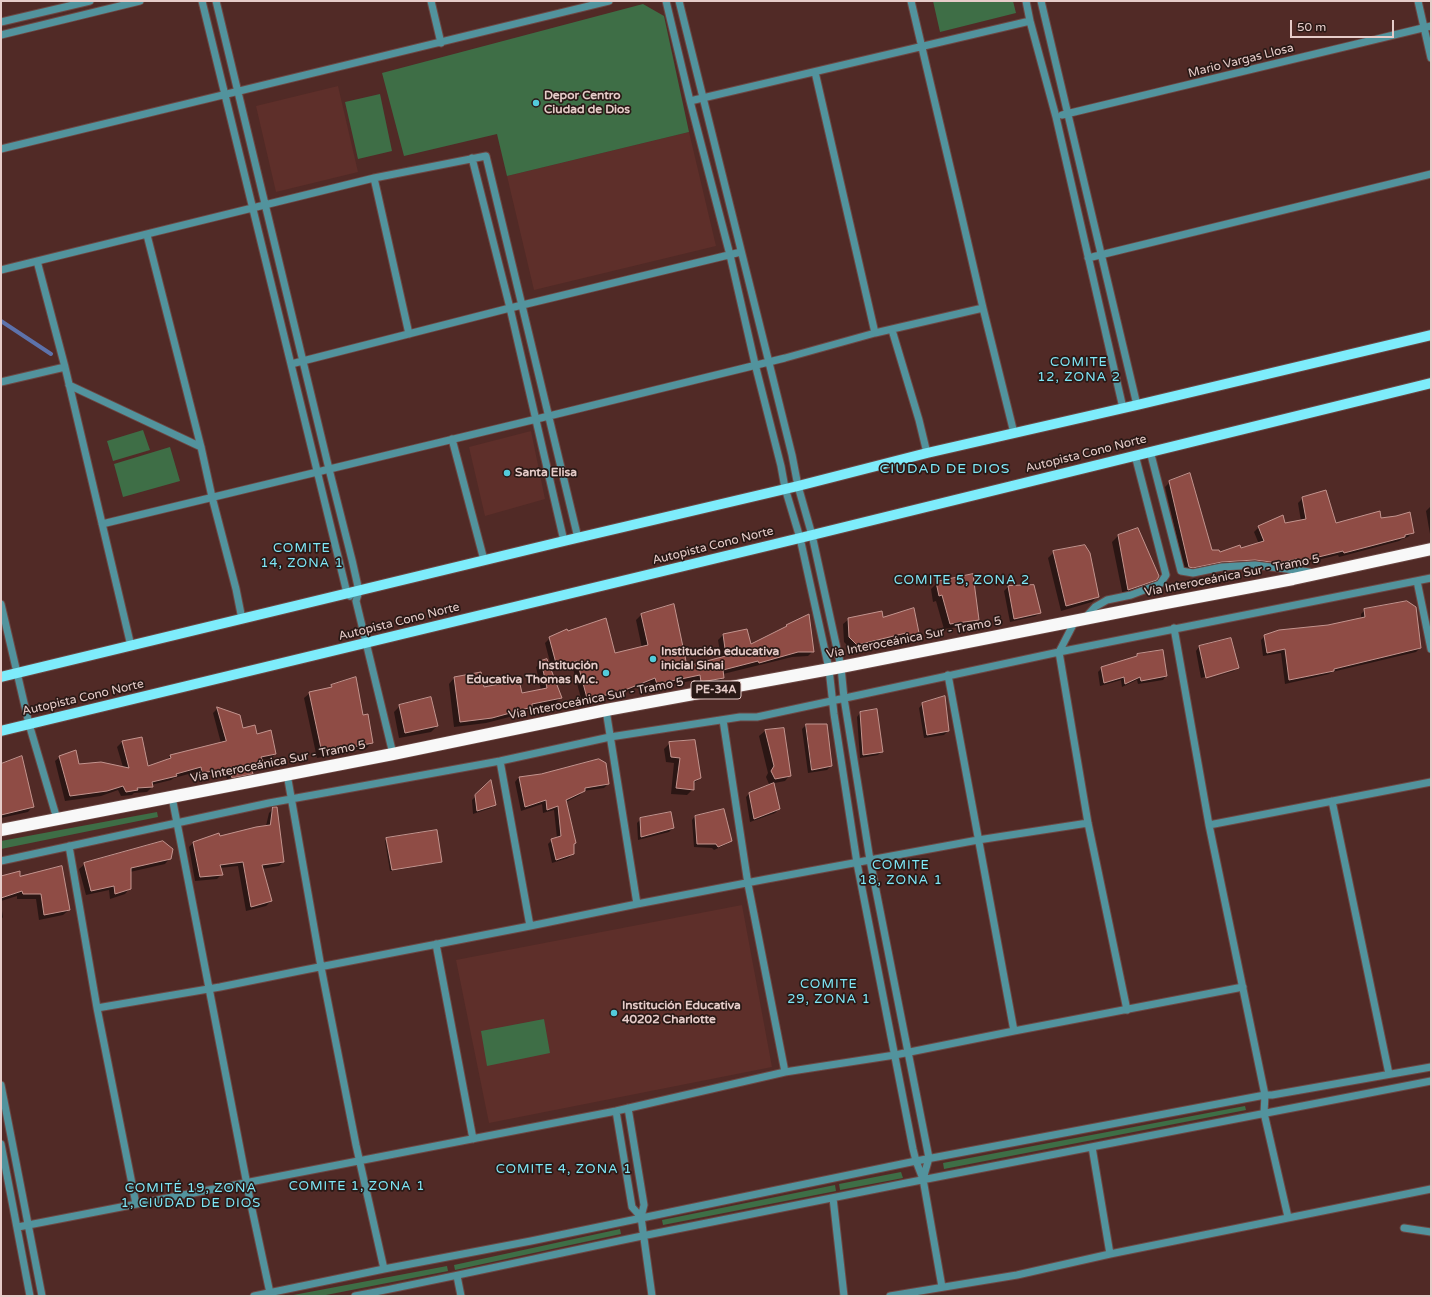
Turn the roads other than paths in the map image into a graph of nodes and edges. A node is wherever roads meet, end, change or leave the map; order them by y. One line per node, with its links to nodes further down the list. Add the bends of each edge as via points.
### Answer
1 (90, 1): 14 (street)
2 (140, 1): 16 (street)
3 (202, 1): 22 (street)
4 (216, 1): 21 (street)
5 (431, 1): 17 (street)
6 (609, 1): 17 (street)
7 (666, 1): 24 (street)
8 (679, 1): 23 (street)
9 (911, 1): 18 (street)
10 (1026, 1): 13 (street)
11 (1041, 1): 25 (street)
12 (1418, 1): 15 (street)
13 (1030, 21): 18 (street); 26 (street)
14 (1, 22)
15 (1428, 27): 19 (street); 25 (street, Mario Vargas Llosa)
16 (1, 35)
17 (441, 43): 21 (street)
18 (922, 47): 20 (street); 42 (street)
19 (1431, 58)
20 (815, 72): 23 (street); 44 (street)
21 (238, 91): 22 (street); 31 (street)
22 (225, 94): 27 (street); 32 (street)
23 (704, 98): 24 (street); 34 (street)
24 (690, 102): 36 (street)
25 (1067, 114): 26 (street, Mario Vargas Llosa); 35 (street)
26 (1056, 117): 37 (street)
27 (1, 149)
28 (472, 158): 30 (street); 40 (street, via 486,156); 41 (street)
29 (1431, 174): 35 (street)
30 (374, 178): 31 (street); 45 (street)
31 (266, 206): 32 (street); 47 (street)
32 (252, 209): 33 (street); 49 (street)
33 (147, 235): 38 (street); 61 (street)
34 (741, 252): 36 (street); 48 (street)
35 (1101, 254): 37 (street); 55 (street)
36 (730, 255): 40 (street); 50 (street)
37 (1088, 258): 56 (street)
38 (37, 261): 39 (street); 51 (street)
39 (1, 270)
40 (522, 305): 41 (street); 57 (street)
41 (510, 308): 45 (street); 58 (street)
42 (982, 308): 43 (street); 59 (street)
43 (892, 330): 44 (street); 63 (street)
44 (875, 333): 48 (street)
45 (409, 334): 47 (street)
46 (1431, 335): 55 (main road)
47 (304, 360): 49 (street); 65 (street)
48 (768, 361): 50 (street); 67 (street)
49 (291, 364): 66 (street)
50 (755, 364): 57 (street); 68 (street)
51 (65, 367): 52 (street); 54 (street)
52 (1, 382)
53 (1431, 383): 62 (main road, Autopista Cono Norte)
54 (69, 385): 61 (street); 70 (street)
55 (1137, 405): 56 (main road)
56 (1123, 408): 59 (main road)
57 (549, 416): 58 (street); 72 (street)
58 (537, 419): 60 (street); 74 (street)
59 (1014, 433): 63 (main road)
60 (452, 439): 65 (street); 76 (street)
61 (201, 447): 69 (street)
62 (1150, 452): 64 (main road, Autopista Cono Norte); 77 (street, via 1181,571 1193,573 1222,567 1255,565)
63 (927, 453): 67 (main road)
64 (1135, 455): 71 (main road, Autopista Cono Norte); 85 (street, via 1166,575 1160,584 1107,600)
65 (329, 469): 66 (street); 80 (street)
66 (318, 472): 69 (street); 81 (street)
67 (798, 486): 68 (main road); 71 (street)
68 (785, 488): 72 (main road); 73 (street)
69 (212, 497): 70 (street); 84 (street)
70 (102, 524): 88 (street)
71 (812, 536): 73 (main road, Autopista Cono Norte); 91 (street)
72 (578, 538): 74 (main road)
73 (800, 538): 87 (main road, Autopista Cono Norte); 91 (street)
74 (564, 541): 76 (main road)
75 (1431, 550): 77 (highway, Vía Interoceánica Sur - Tramo 5 / PE-34A)
76 (484, 560): 80 (main road)
77 (1319, 574): 85 (highway, Vía Interoceánica Sur - Tramo 5 / PE-34A)
78 (1431, 578): 79 (street)
79 (1417, 581): 86 (street); 89 (street)
80 (359, 591): 81 (main road); 82 (street)
81 (347, 593): 82 (street); 84 (main road)
82 (356, 601): 87 (street)
83 (1, 604): 92 (street)
84 (242, 619): 88 (main road)
85 (1079, 620): 90 (street); 91 (highway, Vía Interoceánica Sur - Tramo 5 / PE-34A)
86 (1174, 628): 90 (street); 112 (street)
87 (366, 644): 99 (main road, Autopista Cono Norte); 102 (street)
88 (131, 646): 92 (main road)
89 (1431, 649)
90 (1059, 652): 93 (street); 111 (street)
91 (835, 668): 95 (street); 96 (street); 97 (highway, Vía Interoceánica Sur - Tramo 5 / PE-34A)
92 (18, 673): 94 (main road); 99 (street)
93 (948, 675): 95 (street); 114 (street)
94 (1, 677)
95 (844, 698): 96 (street); 116 (street)
96 (832, 701): 98 (street, via 757,717); 118 (street)
97 (606, 710): 101 (street); 102 (highway, Vía Interoceánica Sur - Tramo 5 / PE-34A)
98 (723, 720): 101 (street); 119 (street)
99 (29, 724): 100 (main road, Autopista Cono Norte); 109 (street)
100 (1, 731)
101 (610, 737): 103 (street); 120 (street)
102 (392, 754): 104 (highway, Vía Interoceánica Sur - Tramo 5 / PE-34A)
103 (500, 761): 107 (street); 121 (street)
104 (287, 774): 106 (highway, Vía Interoceánica Sur - Tramo 5 / PE-34A); 107 (street)
105 (1431, 782): 108 (street)
106 (172, 797): 109 (highway, Vía Interoceánica Sur - Tramo 5 / PE-34A); 110 (street)
107 (291, 800): 110 (street); 123 (street)
108 (1332, 801): 112 (street); 133 (street)
109 (57, 819): 113 (highway, Vía Interoceánica Sur - Tramo 5 / PE-34A)
110 (177, 823): 115 (street); 125 (street)
111 (1088, 823): 114 (street); 127 (street)
112 (1209, 825): 124 (street)
113 (1, 830)
114 (978, 840): 116 (street); 128 (street)
115 (69, 846): 117 (street); 126 (street)
116 (870, 860): 118 (street); 129 (street)
117 (1, 861)
118 (857, 863): 119 (street); 130 (street)
119 (748, 884): 120 (street); 132 (street)
120 (637, 904): 121 (street)
121 (530, 926): 122 (street)
122 (436, 944): 123 (street); 140 (street)
123 (321, 967): 125 (street); 144 (street)
124 (1243, 987): 127 (street); 136 (street)
125 (209, 990): 126 (street); 147 (street)
126 (97, 1008): 150 (street)
127 (1127, 1010): 128 (street)
128 (1014, 1030): 129 (street)
129 (909, 1052): 130 (street); 143 (street)
130 (895, 1055): 132 (street); 145 (street)
131 (1431, 1067): 133 (street)
132 (785, 1072): 137 (street)
133 (1389, 1074): 136 (street)
134 (1431, 1081): 139 (street)
135 (1, 1086): 153 (street)
136 (1265, 1095): 139 (street); 143 (street)
137 (628, 1108): 138 (street); 151 (street, via 644,1205)
138 (616, 1111): 140 (street); 151 (street, via 632,1207)
139 (1264, 1113): 142 (street); 152 (street)
140 (473, 1139): 144 (street)
141 (1, 1144): 154 (street)
142 (1092, 1147): 146 (street); 158 (street)
143 (929, 1158): 145 (street); 146 (street)
144 (359, 1160): 147 (street); 159 (street)
145 (916, 1161): 146 (street); 151 (street)
146 (923, 1179): 149 (street); 161 (street)
147 (247, 1182): 150 (street); 162 (street)
148 (1431, 1189): 152 (street)
149 (833, 1198): 157 (street); 169 (street)
150 (136, 1204): 153 (street)
151 (641, 1217): 157 (street); 159 (street)
152 (1288, 1217): 158 (street)
153 (28, 1225): 154 (street); 164 (street)
154 (18, 1227): 163 (street)
155 (1404, 1228): 156 (street)
156 (1431, 1232)
157 (643, 1236): 160 (street); 168 (street)
158 (1110, 1254): 161 (street, via 1017,1275)
159 (384, 1269): 162 (street)
160 (457, 1276): 166 (street); 167 (street)
161 (942, 1287): 170 (street)
162 (270, 1293): 165 (street)
163 (30, 1296)
164 (42, 1296)
165 (254, 1296)
166 (356, 1296)
167 (461, 1296)
168 (652, 1296)
169 (844, 1296)
170 (890, 1296)

